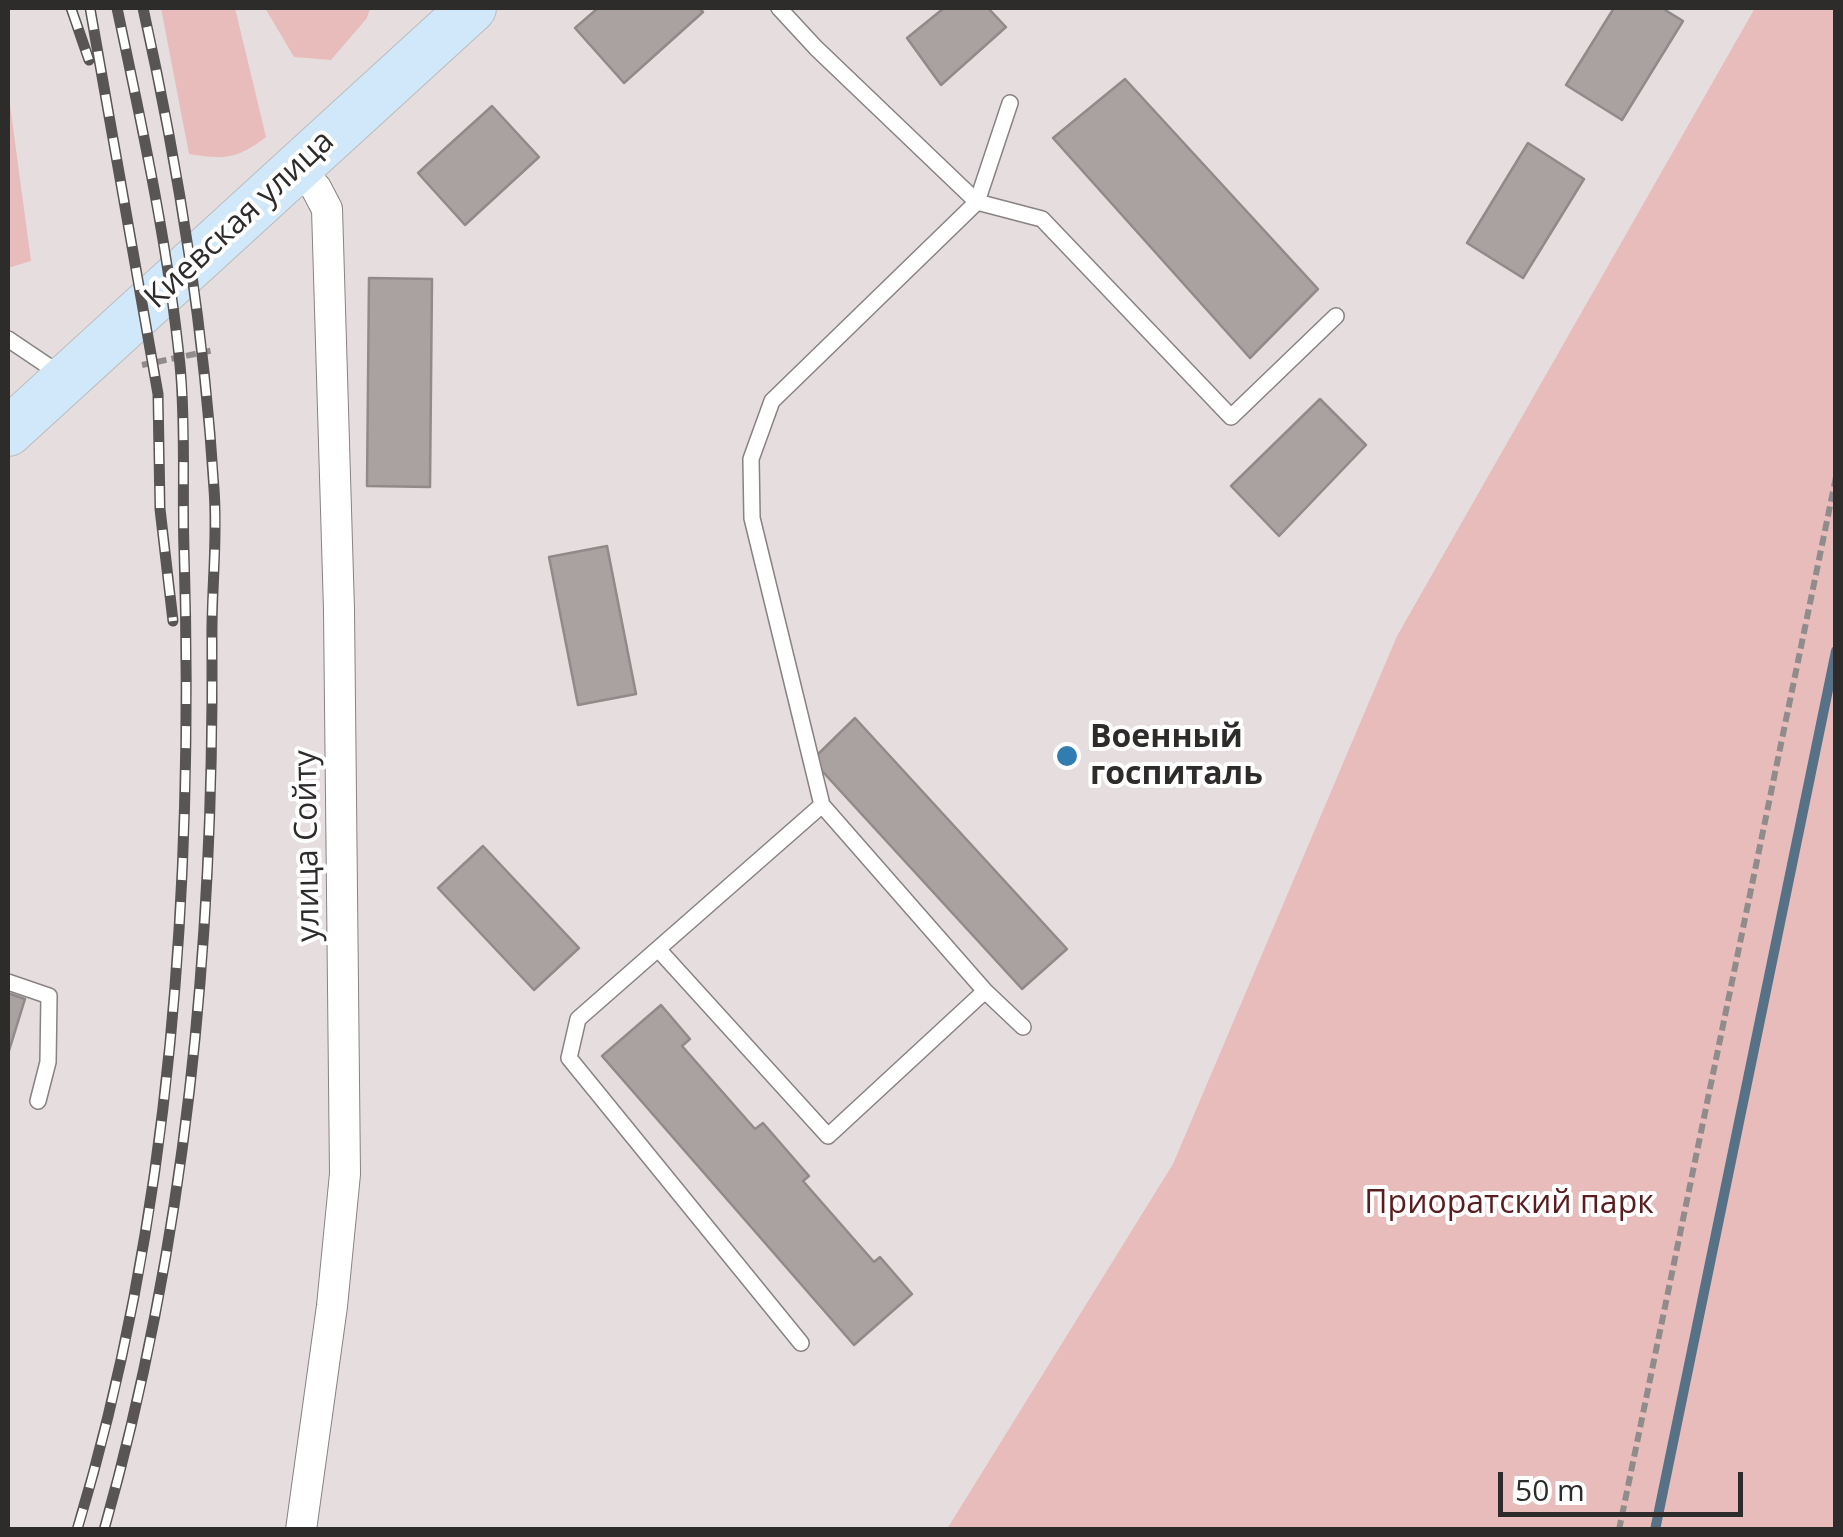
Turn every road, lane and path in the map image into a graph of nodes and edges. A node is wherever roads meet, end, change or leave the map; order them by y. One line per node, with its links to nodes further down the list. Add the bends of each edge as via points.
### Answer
1 (472, 8): 4 (main road, Киевская улица)
2 (779, 8): 5 (lane)
3 (1010, 103): 5 (lane)
4 (297, 168): 10 (main road, Киевская улица); 20 (street, улица Сойту, via 326,209 345,944 345,1174)
5 (977, 202): 6 (lane, via 1042,219 1231,417); 13 (lane, via 772,402 751,459 752,518)
6 (1336, 316)
7 (8, 339): 10 (lane)
8 (214, 350): 9 (path)
9 (128, 368)
10 (66, 379): 11 (main road, Киевская улица)
11 (8, 432)
12 (1836, 477): 21 (path)
13 (822, 805): 14 (lane); 16 (lane)
14 (658, 949): 16 (lane, via 828,1136); 19 (lane, via 578,1019 568,1058)
15 (8, 982): 18 (lane, via 49,996 48,1062)
16 (985, 991): 17 (lane)
17 (1023, 1027)
18 (38, 1101)
19 (801, 1343)
20 (301, 1530)
21 (1619, 1530)

